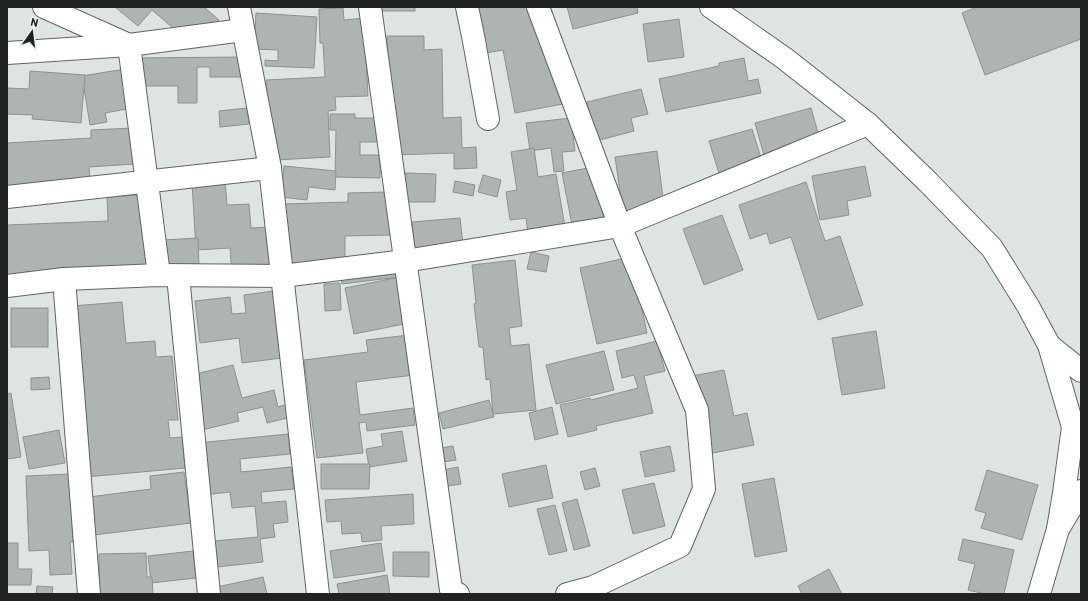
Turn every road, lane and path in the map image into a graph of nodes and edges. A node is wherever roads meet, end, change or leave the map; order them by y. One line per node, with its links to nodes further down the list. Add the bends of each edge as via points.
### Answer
1 (44, 7): 8 (street)
2 (239, 7): 7 (street)
3 (370, 7): 16 (street)
4 (467, 7): 10 (street)
5 (538, 7): 15 (street)
6 (711, 7): 11 (street, via 784,58)
7 (243, 30): 8 (street); 12 (street)
8 (129, 45): 9 (street); 13 (street)
9 (7, 53)
10 (488, 119)
11 (868, 124): 15 (street); 21 (street, via 992,248)
12 (270, 168): 13 (street); 18 (street)
13 (147, 181): 14 (street); 17 (street)
14 (7, 196)
15 (620, 226): 16 (street); 30 (street, via 698,410 704,489 680,546 593,587)
16 (405, 261): 18 (street); 29 (street, via 451,590)
17 (169, 276): 18 (street); 19 (street); 27 (street)
18 (282, 276): 28 (street)
19 (64, 279): 20 (street); 26 (street)
20 (7, 286)
21 (1049, 345): 22 (street); 23 (street)
22 (1081, 371)
23 (1077, 426): 25 (street)
24 (1081, 491): 25 (street)
25 (1058, 529): 31 (street)
26 (90, 594)
27 (209, 594)
28 (318, 594)
29 (458, 594)
30 (567, 594)
31 (1039, 594)

